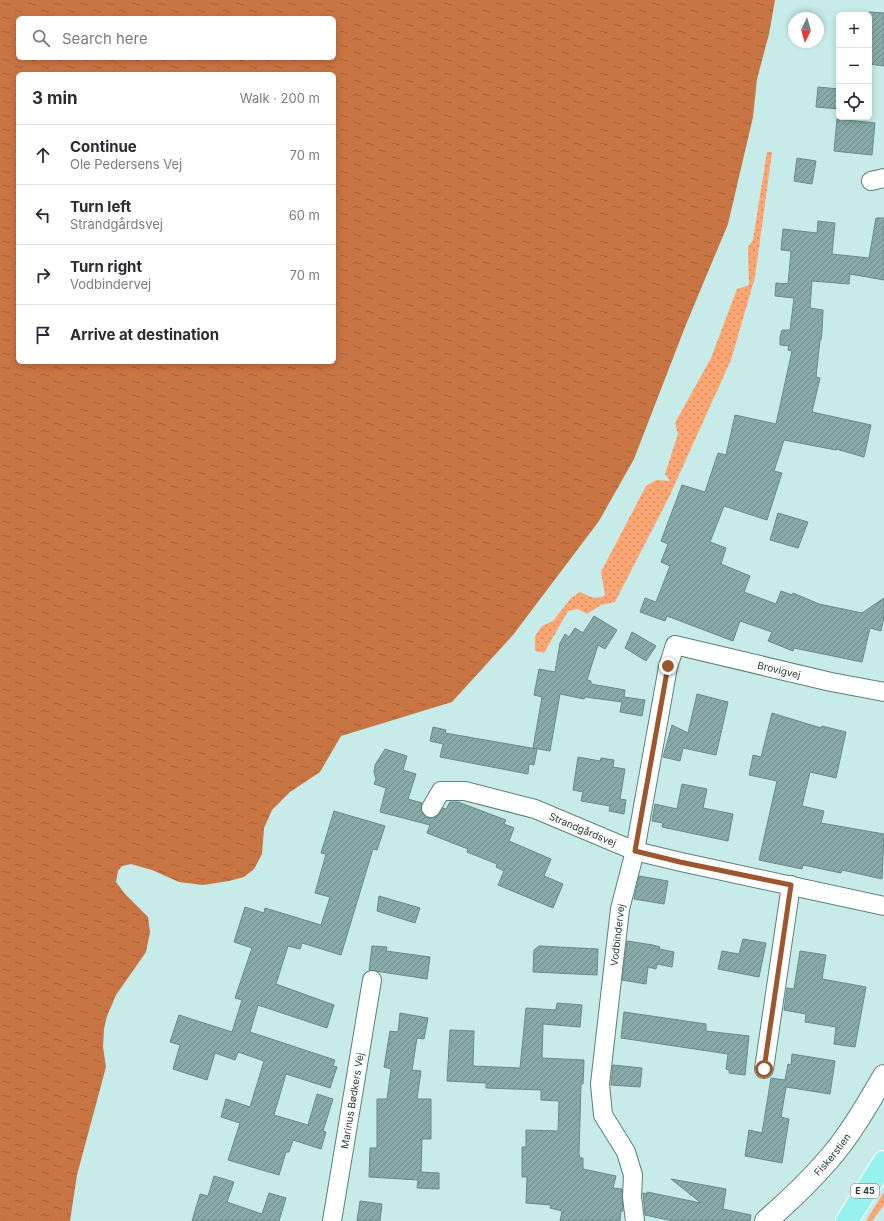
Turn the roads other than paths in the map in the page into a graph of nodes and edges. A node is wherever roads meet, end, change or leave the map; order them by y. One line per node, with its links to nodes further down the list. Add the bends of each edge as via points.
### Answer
1 (675, 645): 2 (street, Brovigvej); 4 (street, Vodbindervej, via 668,666)
2 (884, 692)
3 (431, 808): 4 (street, Strandgårdsvej, via 441,791 465,791 535,809)
4 (635, 851): 5 (street, Strandgårdsvej); 12 (street, Vodbindervej, via 620,909 600,1084 603,1115 626,1152 633,1174)
5 (791, 885): 6 (street, Strandgårdsvej); 8 (street)
6 (884, 906)
7 (372, 980): 11 (street, Marinus Bødkers Vej)
8 (764, 1069)
9 (884, 1076): 13 (street, Fiskerstien, via 828,1160)
10 (884, 1162): 14 (main road, E 45)
11 (332, 1221)
12 (635, 1221)
13 (766, 1221)
14 (847, 1221)

